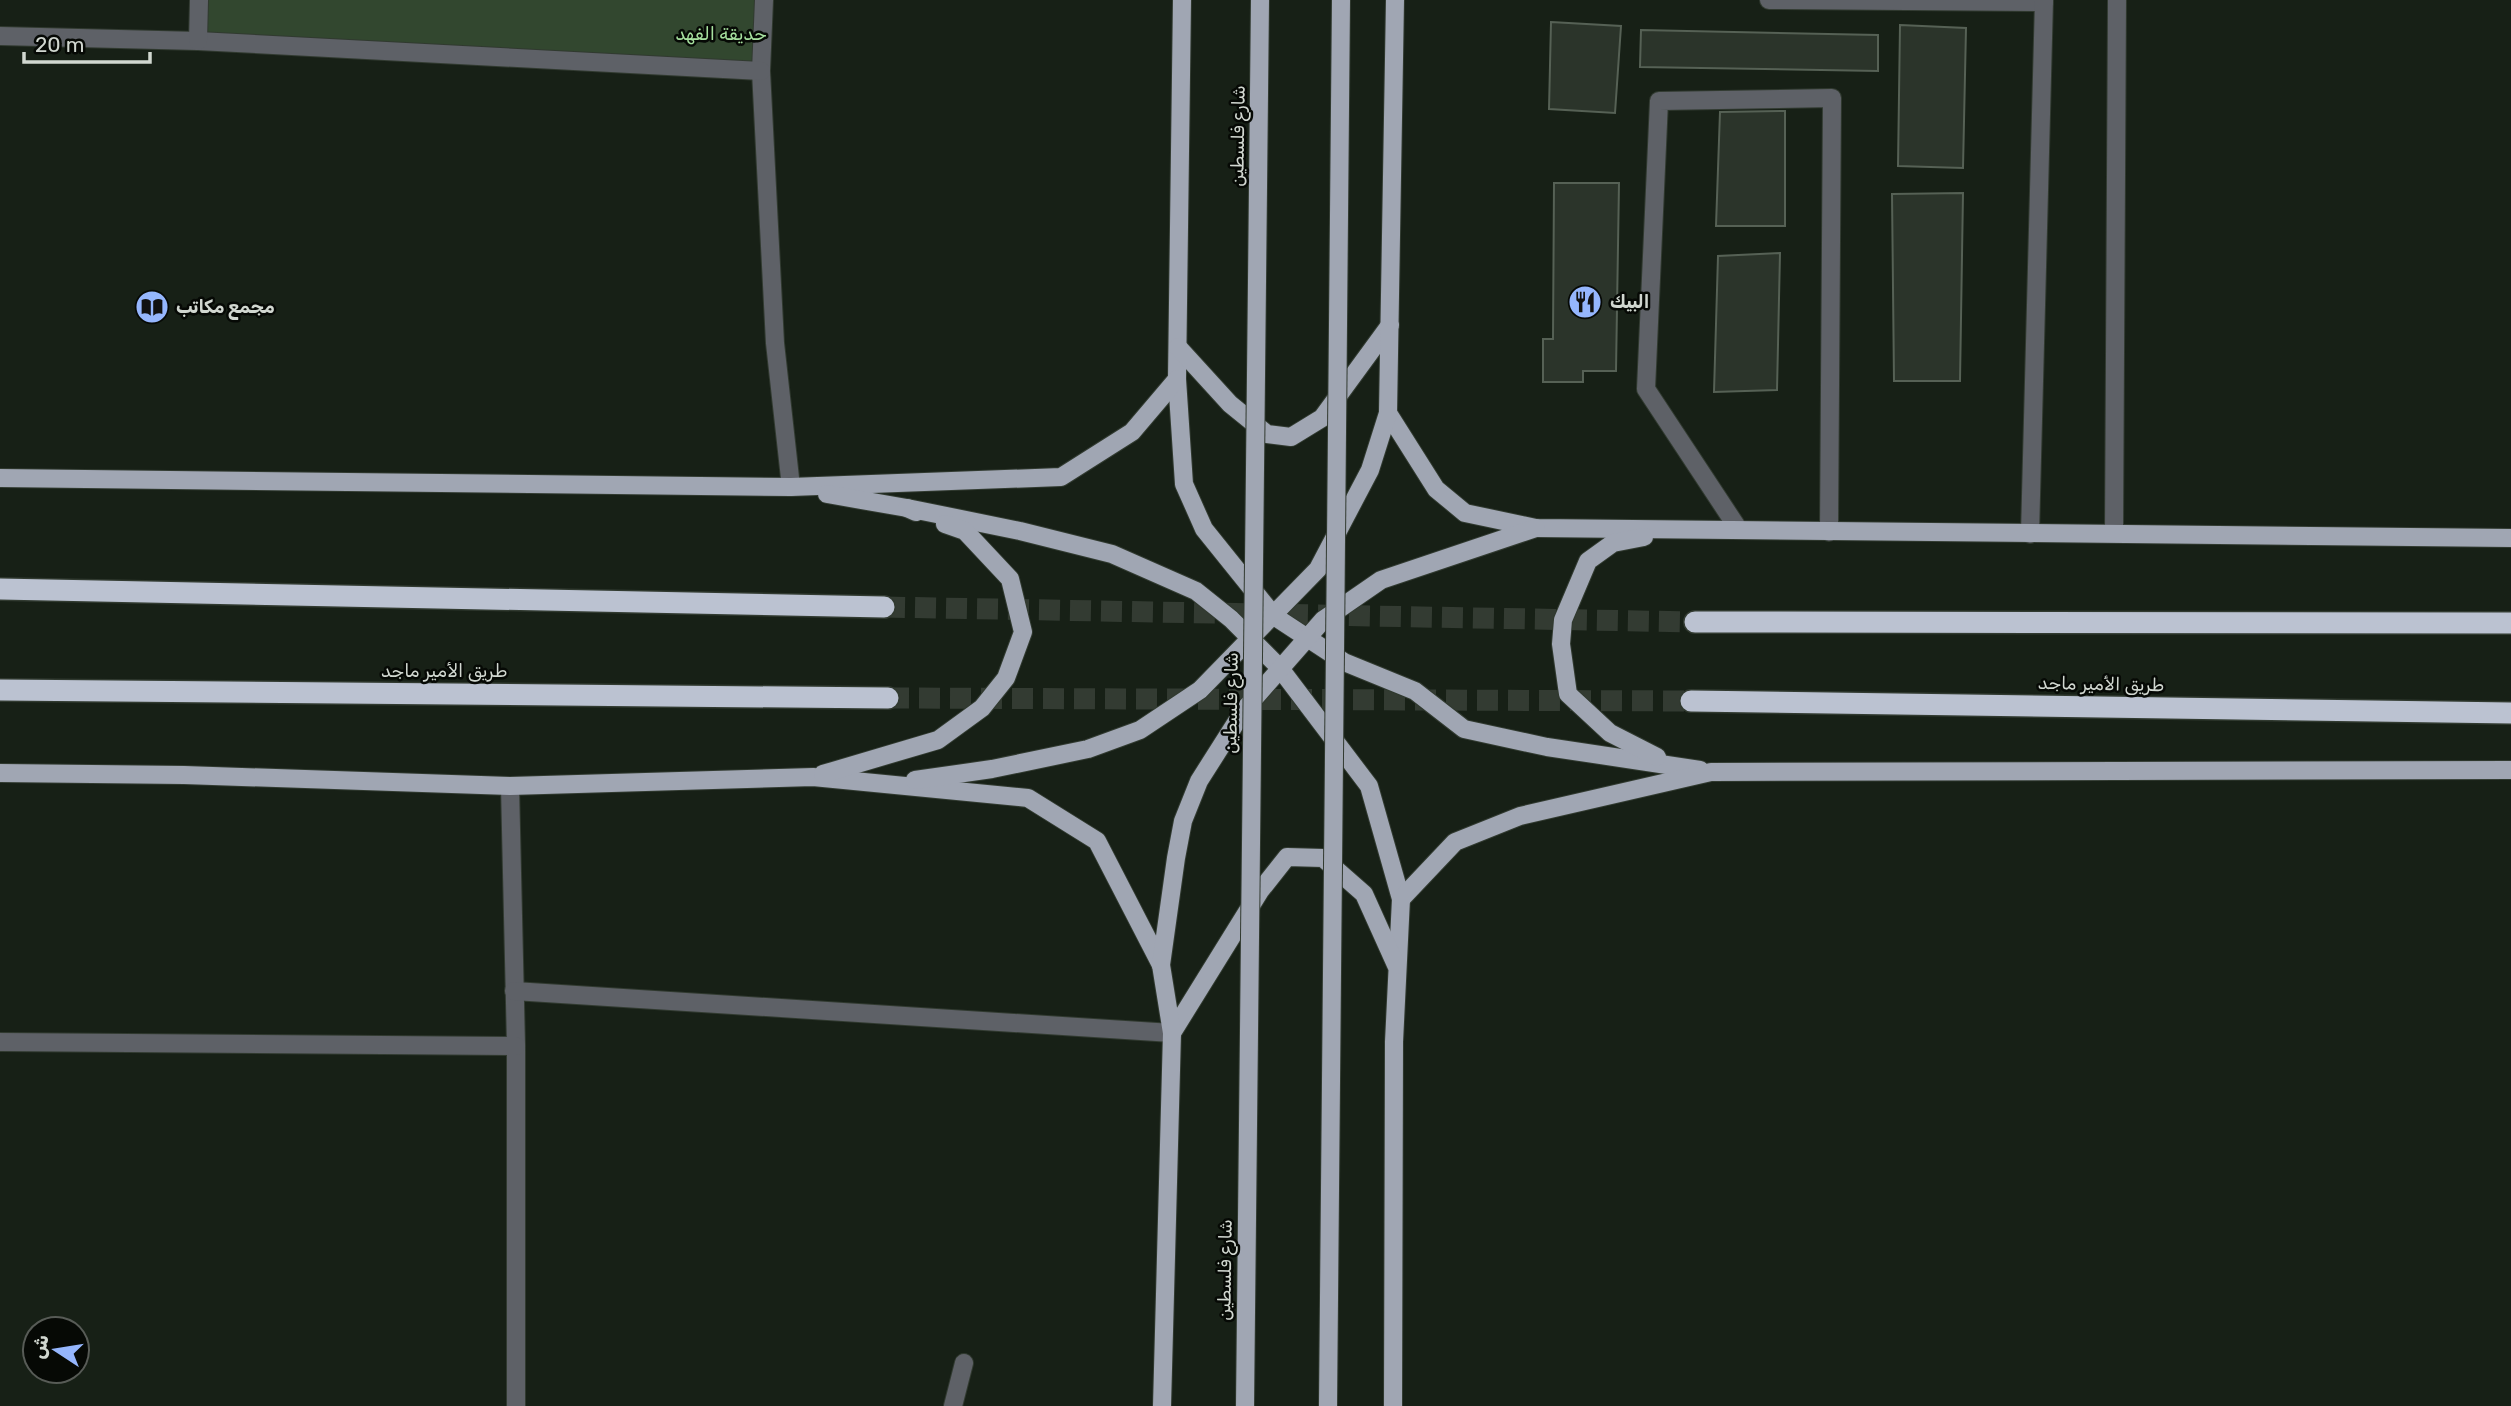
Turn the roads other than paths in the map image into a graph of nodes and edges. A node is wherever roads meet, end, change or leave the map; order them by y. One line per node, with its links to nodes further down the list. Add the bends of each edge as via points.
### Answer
1 (200, 0): 11 (street)
2 (764, 0): 12 (street)
3 (1182, 0): 14 (main road)
4 (1260, 0): 56 (main road, شارع فلسطين, bridge)
5 (1341, 0): 57 (main road, bridge)
6 (1395, 0): 13 (main road)
7 (1769, 0): 9 (street)
8 (2117, 0): 24 (street)
9 (2045, 1): 25 (street)
10 (0, 36): 11 (street)
11 (198, 41): 12 (street)
12 (761, 71): 18 (street, via 775,343)
13 (1390, 325): 14 (main road, via 1322,418 1291,436 1267,434 1230,404); 16 (main road)
14 (1178, 347): 15 (main road)
15 (1177, 379): 18 (main road, via 1132,432 1061,477); 29 (main road, via 1184,484 1204,529)
16 (1388, 413): 20 (main road, via 1436,489 1465,513); 29 (main road, via 1370,470 1318,569)
17 (0, 478): 18 (main road)
18 (791, 487): 19 (main road)
19 (908, 508): 33 (main road, via 1112,554 1196,591); 42 (main road, via 965,531 1010,579 1023,632 1006,678 982,708 938,740)
20 (1536, 528): 21 (main road); 32 (main road, via 1381,580 1323,620)
21 (1686, 530): 22 (main road); 40 (main road, via 1613,543 1588,561 1563,620 1561,644 1568,694 1610,733 1651,756)
22 (1739, 530): 23 (main road); 23 (street, via 1646,389 1659,101 1832,98)
23 (1829, 532): 25 (main road)
24 (2114, 532): 25 (main road); 26 (main road)
25 (2029, 534)
26 (2511, 538)
27 (0, 589): 28 (highway)
28 (884, 607)
29 (1274, 616): 32 (main road); 33 (main road)
30 (1695, 622): 31 (highway)
31 (2511, 623)
32 (1308, 637): 34 (main road); 40 (main road, via 1344,662 1415,691 1464,729 1547,747)
33 (1251, 639): 34 (main road); 43 (main road, via 1200,690 1140,730 1088,749)
34 (1279, 667): 45 (main road, via 1369,786); 46 (main road, via 1244,710 1199,781 1183,821)
35 (0, 690): 36 (highway, طريق الأمير ماجد)
36 (888, 698)
37 (1691, 701): 38 (highway, طريق الأمير ماجد)
38 (2511, 713)
39 (2511, 770): 40 (main road)
40 (1714, 772): 45 (main road, via 1520,816 1455,842)
41 (0, 773): 44 (main road)
42 (813, 777): 43 (main road); 44 (main road)
43 (886, 785): 46 (main road, via 1028,798 1097,841)
44 (510, 786): 48 (street)
45 (1401, 899): 47 (main road)
46 (1161, 965): 49 (main road)
47 (1397, 968): 49 (main road, via 1364,894 1323,858 1287,857 1260,891); 58 (main road)
48 (514, 991): 49 (street); 51 (street)
49 (1172, 1033): 55 (main road)
50 (0, 1042): 51 (street)
51 (516, 1046): 53 (street)
52 (964, 1363): 54 (street)
53 (516, 1406)
54 (953, 1406)
55 (1162, 1406)
56 (1245, 1406)
57 (1328, 1406)
58 (1393, 1406)

